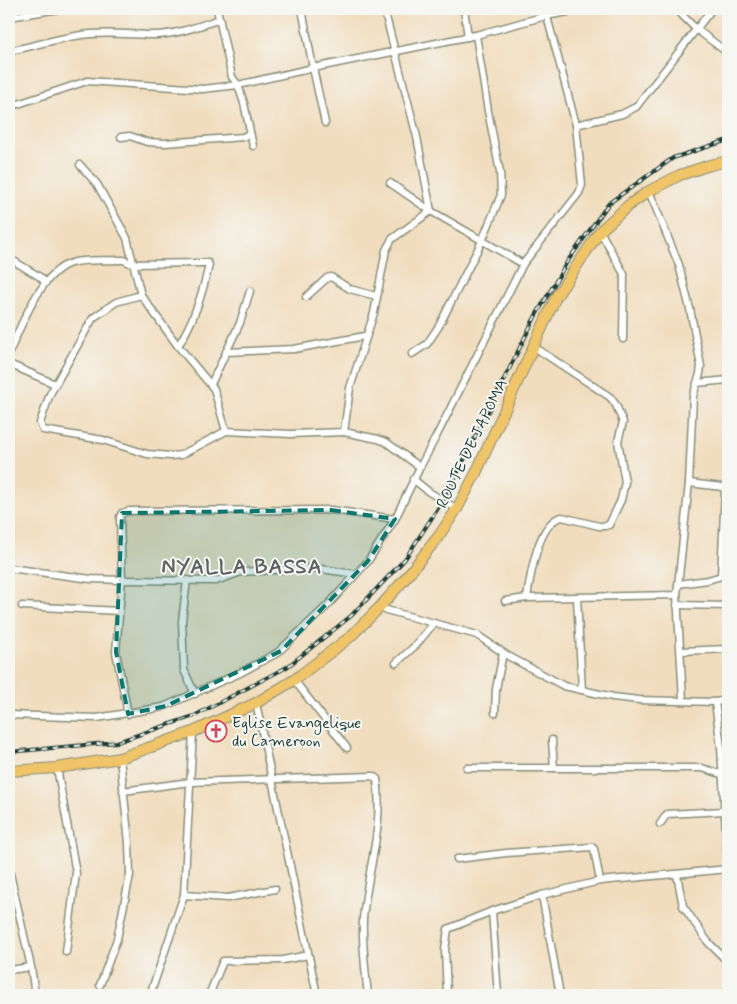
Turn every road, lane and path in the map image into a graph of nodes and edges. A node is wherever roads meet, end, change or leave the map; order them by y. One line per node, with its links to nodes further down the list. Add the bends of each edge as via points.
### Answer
1 (59, 9): 11 (street)
2 (217, 9): 12 (street)
3 (302, 9): 19 (street)
4 (384, 9): 17 (street)
5 (464, 9): 15 (street)
6 (545, 9): 10 (street)
7 (584, 9): 10 (street)
8 (676, 9): 13 (street)
9 (712, 9): 13 (street)
10 (546, 16): 14 (street); 23 (street)
11 (9, 17)
12 (220, 19): 16 (street, via 158,35 93,34); 20 (street, via 232,77)
13 (696, 29): 18 (street); 23 (street, via 636,108)
14 (476, 35): 15 (street); 33 (street, via 501,180 501,195)
15 (468, 37): 17 (street)
16 (9, 51)
17 (395, 52): 19 (street); 31 (street, via 417,137)
18 (728, 53)
19 (313, 68): 20 (street); 22 (street)
20 (238, 85): 21 (street, via 195,89 87,81); 24 (street)
21 (9, 108)
22 (325, 123)
23 (576, 125): 36 (street, via 582,176 579,193)
24 (250, 133): 25 (street, via 243,137 164,143); 26 (street)
25 (121, 137)
26 (252, 146)
27 (728, 161): 30 (main road, ROUTE DE JAPOMA, via 680,175)
28 (80, 165): 35 (street, via 97,184 126,238)
29 (390, 182): 31 (street)
30 (649, 191): 32 (main road, ROUTE DE JAPOMA); 51 (street, via 679,265 701,366)
31 (431, 211): 33 (street); 40 (street, via 392,239 383,261)
32 (600, 231): 43 (street, via 624,274); 45 (main road, ROUTE DE JAPOMA, via 556,297)
33 (482, 242): 36 (street); 48 (street, via 432,337 424,348)
34 (9, 258): 37 (street)
35 (132, 264): 37 (street, via 117,260 73,262 64,265); 39 (street); 44 (street, via 208,263 201,299)
36 (523, 264): 56 (street)
37 (45, 282): 47 (street)
38 (250, 291): 46 (street)
39 (141, 295): 44 (street); 52 (street, via 116,302 93,318)
40 (376, 296): 41 (street, via 350,289 331,277); 42 (street, via 374,313)
41 (306, 297)
42 (365, 336): 46 (street, via 294,349); 55 (street, via 350,388)
43 (623, 339)
44 (178, 346): 53 (street)
45 (534, 346): 59 (main road, ROUTE DE JAPOMA); 69 (street, via 610,398 616,406 623,422 618,441 625,482 610,525 599,526 562,517 550,524 530,574)
46 (226, 352): 53 (street)
47 (9, 353)
48 (412, 354)
49 (9, 364): 52 (street)
50 (728, 380): 51 (street)
51 (697, 382): 58 (street, via 693,396)
52 (54, 384): 54 (street, via 40,423 43,430 102,440 147,454 170,456 181,455)
53 (211, 384): 54 (street)
54 (226, 431): 55 (street)
55 (344, 432): 56 (street, via 386,442)
56 (420, 467): 57 (street)
57 (413, 479): 59 (street); 60 (street)
58 (689, 483): 64 (street, via 725,490); 67 (street)
59 (457, 509): 75 (main road, ROUTE DE JAPOMA)
60 (395, 519): 62 (street); 65 (street, via 331,510 125,512 120,517)
61 (9, 568): 65 (street)
62 (356, 574): 66 (street, via 314,568 240,572 216,581); 84 (street, via 281,650)
63 (728, 574): 64 (street)
64 (721, 576): 67 (street)
65 (122, 580): 66 (street); 76 (street)
66 (187, 580): 84 (street, via 182,622 184,670)
67 (678, 584): 68 (street)
68 (677, 595): 70 (street); 72 (street)
69 (527, 598): 70 (street); 71 (street)
70 (577, 598): 83 (street)
71 (505, 601)
72 (677, 605): 74 (street); 79 (street)
73 (22, 606): 76 (street)
74 (728, 606)
75 (380, 608): 77 (street); 82 (main road, ROUTE DE JAPOMA, via 350,637)
76 (119, 611): 90 (street, via 116,652)
77 (434, 623): 80 (street, via 477,635); 81 (street)
78 (728, 648): 79 (street)
79 (681, 651): 85 (street)
80 (503, 653): 83 (street, via 564,686); 89 (street)
81 (396, 663)
82 (294, 680): 88 (main road, ROUTE DE JAPOMA); 94 (street)
83 (582, 690): 85 (street, via 639,700)
84 (195, 694): 90 (street, via 166,706)
85 (683, 700): 87 (street)
86 (728, 700): 87 (street)
87 (715, 702): 100 (street)
88 (256, 704): 92 (main road, ROUTE DE JAPOMA); 101 (street)
89 (494, 713)
90 (128, 714): 91 (street, via 97,718)
91 (9, 715)
92 (193, 732): 95 (main road, ROUTE DE JAPOMA); 102 (street)
93 (552, 740): 98 (street)
94 (347, 748)
95 (120, 758): 96 (main road, ROUTE DE JAPOMA); 103 (street)
96 (56, 768): 99 (main road, ROUTE DE JAPOMA); 115 (street, via 76,873)
97 (467, 768): 98 (street)
98 (554, 768): 100 (street, via 702,768)
99 (9, 771)
100 (725, 774): 104 (street)
101 (271, 780): 102 (street); 116 (street); 125 (street, via 373,776 377,779 380,802 364,919 363,954)
102 (190, 782): 103 (street); 112 (street)
103 (123, 792): 120 (street, via 130,876 117,940)
104 (726, 815): 105 (street, via 667,814); 108 (street)
105 (660, 824)
106 (457, 859): 110 (street, via 592,847)
107 (9, 869): 118 (street)
108 (728, 869): 109 (street)
109 (676, 875): 110 (street); 117 (street, via 683,906 708,942)
110 (600, 881): 113 (street)
111 (275, 889): 112 (street, via 228,898)
112 (184, 895): 122 (street)
113 (542, 896): 114 (street); 128 (street)
114 (492, 911): 126 (street, via 446,931); 127 (street)
115 (66, 952)
116 (308, 956): 123 (street, via 283,960 223,961); 124 (street)
117 (728, 962)
118 (31, 967): 119 (street); 121 (street)
119 (9, 970)
120 (100, 985)
121 (35, 995)
122 (150, 995)
123 (209, 995)
124 (317, 995)
125 (368, 995)
126 (447, 995)
127 (498, 995)
128 (560, 995)

